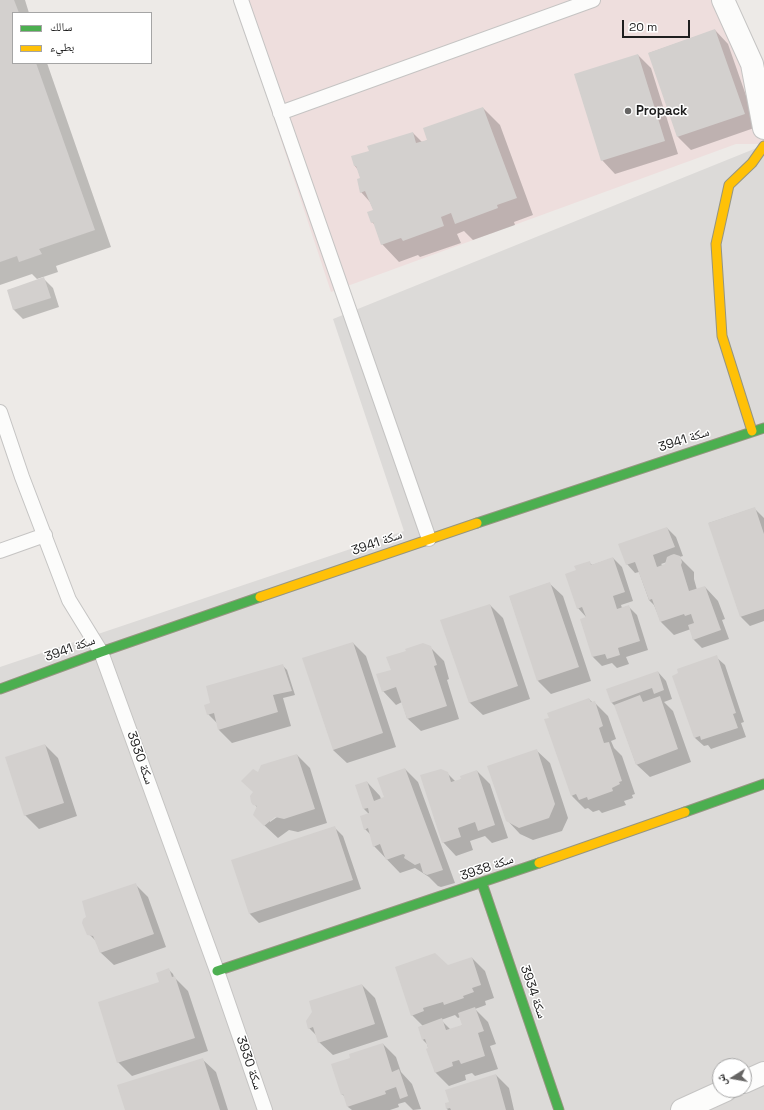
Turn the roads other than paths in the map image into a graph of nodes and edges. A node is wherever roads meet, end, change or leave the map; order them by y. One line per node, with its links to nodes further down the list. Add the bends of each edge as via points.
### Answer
1 (241, 0): 4 (lane)
2 (593, 0): 4 (lane)
3 (722, 0): 5 (street, via 752,64)
4 (280, 113): 11 (lane)
5 (763, 117)
6 (764, 146): 9 (street, via 752,163 729,185 716,244 722,336)
7 (0, 412): 10 (lane, سكة 3930)
8 (764, 428): 9 (street, سكة 3941)
9 (752, 431): 11 (street, سكة 3941)
10 (45, 535): 12 (lane); 13 (lane, سكة 3930, via 70,600)
11 (429, 539): 13 (street, سكة 3941)
12 (0, 550)
13 (101, 652): 14 (street, سكة 3941); 17 (lane, سكة 3930)
14 (0, 689)
15 (764, 784): 16 (street, سكة 3938)
16 (482, 883): 17 (street, سكة 3938); 22 (street, سكة 3934)
17 (217, 971): 21 (lane, سكة 3930)
18 (764, 1073): 19 (street)
19 (752, 1078)
20 (712, 1096): 23 (street)
21 (266, 1110)
22 (559, 1110)
23 (682, 1110)

